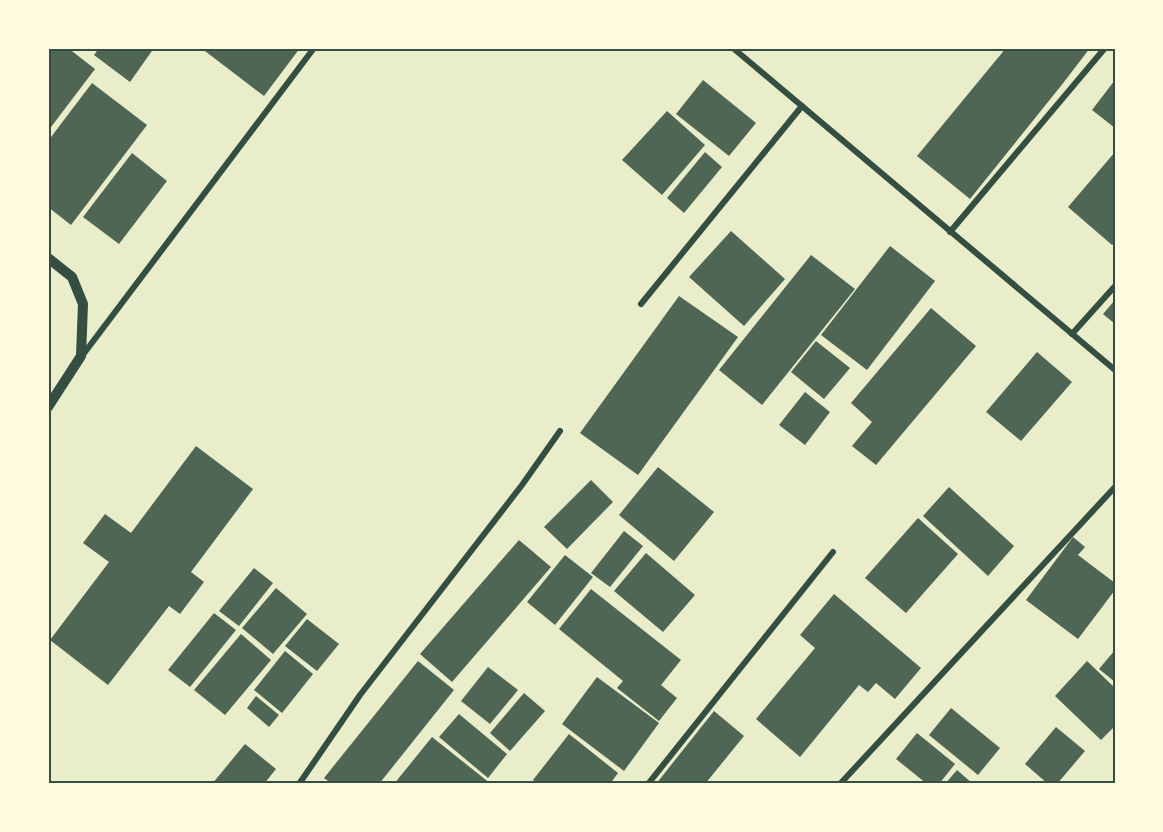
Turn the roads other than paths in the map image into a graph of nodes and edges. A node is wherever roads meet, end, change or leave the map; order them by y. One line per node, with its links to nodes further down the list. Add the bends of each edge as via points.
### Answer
1 (314, 48): 10 (street)
2 (733, 48): 4 (street)
3 (1105, 48): 5 (street)
4 (802, 106): 5 (street); 8 (street)
5 (950, 232): 9 (street)
6 (48, 258): 10 (street, via 72,278 83,304)
7 (1115, 286): 9 (street)
8 (641, 304)
9 (1072, 334): 11 (street)
10 (81, 356): 12 (street)
11 (1115, 370)
12 (48, 407)
13 (560, 431): 16 (street, via 360,695)
14 (1115, 487): 18 (street)
15 (833, 552): 17 (street)
16 (299, 784)
17 (648, 784)
18 (840, 784)

